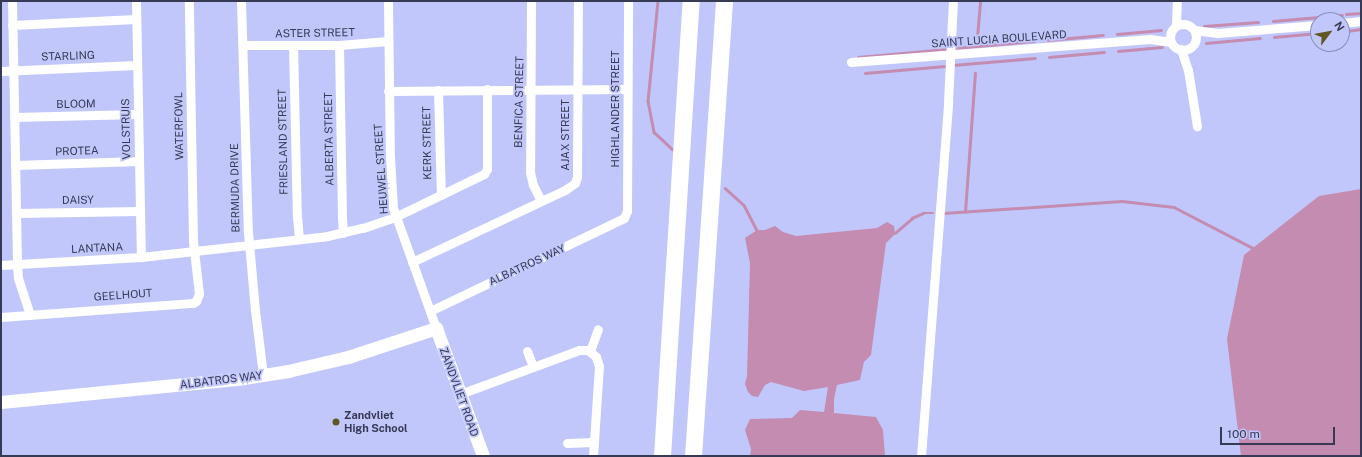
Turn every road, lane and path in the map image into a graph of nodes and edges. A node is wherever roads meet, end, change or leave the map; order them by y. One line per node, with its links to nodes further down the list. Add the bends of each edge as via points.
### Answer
1 (12, 1): 16 (street)
2 (137, 1): 13 (street, VOLSTRUIS)
3 (189, 1): 55 (street, WATERFOWL)
4 (241, 1): 25 (street, BERMUDA DRIVE)
5 (388, 1): 22 (street, HEUWEL STREET)
6 (531, 1): 38 (street, BENFICA STREET)
7 (578, 1): 39 (street, AJAX STREET)
8 (628, 1): 35 (street, HIGHLANDER STREET)
9 (691, 1): 75 (highway)
10 (724, 1): 76 (highway)
11 (953, 1): 29 (street)
12 (1178, 3): 18 (street); 19 (street)
13 (136, 19): 16 (street); 31 (street, VOLSTRUIS)
14 (1361, 21): 15 (street)
15 (1350, 22)
16 (12, 25): 32 (street)
17 (1310, 26): 20 (street)
18 (1191, 28): 19 (street); 20 (street); 24 (street)
19 (1174, 29): 21 (street, SAINT LUCIA BOULEVARD); 23 (street)
20 (1218, 33): 24 (street)
21 (1150, 39): 23 (street, SAINT LUCIA BOULEVARD); 29 (street, SAINT LUCIA BOULEVARD)
22 (388, 41): 26 (street, ASTER STREET); 40 (street, HEUWEL STREET)
23 (1171, 42): 28 (street)
24 (1193, 44): 28 (street); 33 (street)
25 (243, 45): 27 (street, ASTER STREET); 54 (street, BERMUDA DRIVE)
26 (340, 45): 27 (street, ASTER STREET); 52 (street, ALBERTA STREET)
27 (293, 46): 53 (street, FRIESLAND STREET)
28 (1181, 49): 33 (street)
29 (950, 54): 30 (street, SAINT LUCIA BOULEVARD); 77 (street)
30 (851, 62)
31 (136, 65): 32 (street, STARLING); 41 (street, VOLSTRUIS)
32 (13, 70): 34 (street, STARLING); 42 (street)
33 (1188, 70): 43 (street)
34 (1, 71)
35 (627, 89): 39 (street); 51 (street, HIGHLANDER STREET, via 627,211)
36 (438, 90): 37 (street); 40 (street); 46 (street, KERK STREET)
37 (486, 90): 38 (street); 46 (street, LANTANA, via 487,170 475,179)
38 (532, 90): 39 (street); 47 (street, BENFICA STREET, via 530,172)
39 (577, 90): 47 (street, AJAX STREET, via 578,177 566,190)
40 (388, 91): 50 (street, HEUWEL STREET)
41 (138, 114): 42 (street, BLOOM); 44 (street, VOLSTRUIS)
42 (14, 117): 45 (street)
43 (1197, 126)
44 (139, 161): 45 (street, PROTEA); 48 (street, VOLSTRUIS)
45 (15, 165): 49 (street)
46 (441, 194): 50 (street, LANTANA)
47 (541, 200): 57 (street, AJAX STREET)
48 (140, 210): 49 (street, DAISY); 56 (street, VOLSTRUIS)
49 (16, 212): 58 (street)
50 (395, 217): 52 (street, LANTANA); 57 (street, HEUWEL STREET)
51 (624, 218): 60 (street, ALBATROS WAY)
52 (344, 233): 53 (street, LANTANA)
53 (299, 239): 54 (street, LANTANA)
54 (248, 244): 55 (street, LANTANA); 68 (street, BERMUDA DRIVE)
55 (194, 251): 56 (street, LANTANA); 61 (street, GEELHOUT, via 199,294 193,303)
56 (141, 257): 58 (street, LANTANA)
57 (412, 262): 60 (street, HEUWEL STREET)
58 (17, 264): 59 (street, LANTANA); 61 (street, via 18,278)
59 (1, 265)
60 (430, 311): 63 (street, HEUWEL STREET)
61 (30, 314): 62 (street, GEELHOUT)
62 (1, 317)
63 (436, 328): 68 (street, ALBATROS WAY, via 331,361); 69 (street, ZANDVLIET ROAD)
64 (598, 329): 66 (street)
65 (527, 351): 67 (street)
66 (590, 351): 67 (street, via 579,350); 71 (street, via 596,357 599,366)
67 (533, 367): 69 (street)
68 (263, 375): 70 (street, ALBATROS WAY)
69 (460, 394): 73 (street, ZANDVLIET ROAD)
70 (1, 402)
71 (594, 442): 72 (street); 74 (street)
72 (567, 443)
73 (483, 456)
74 (593, 456)
75 (662, 456)
76 (692, 456)
77 (921, 456)

